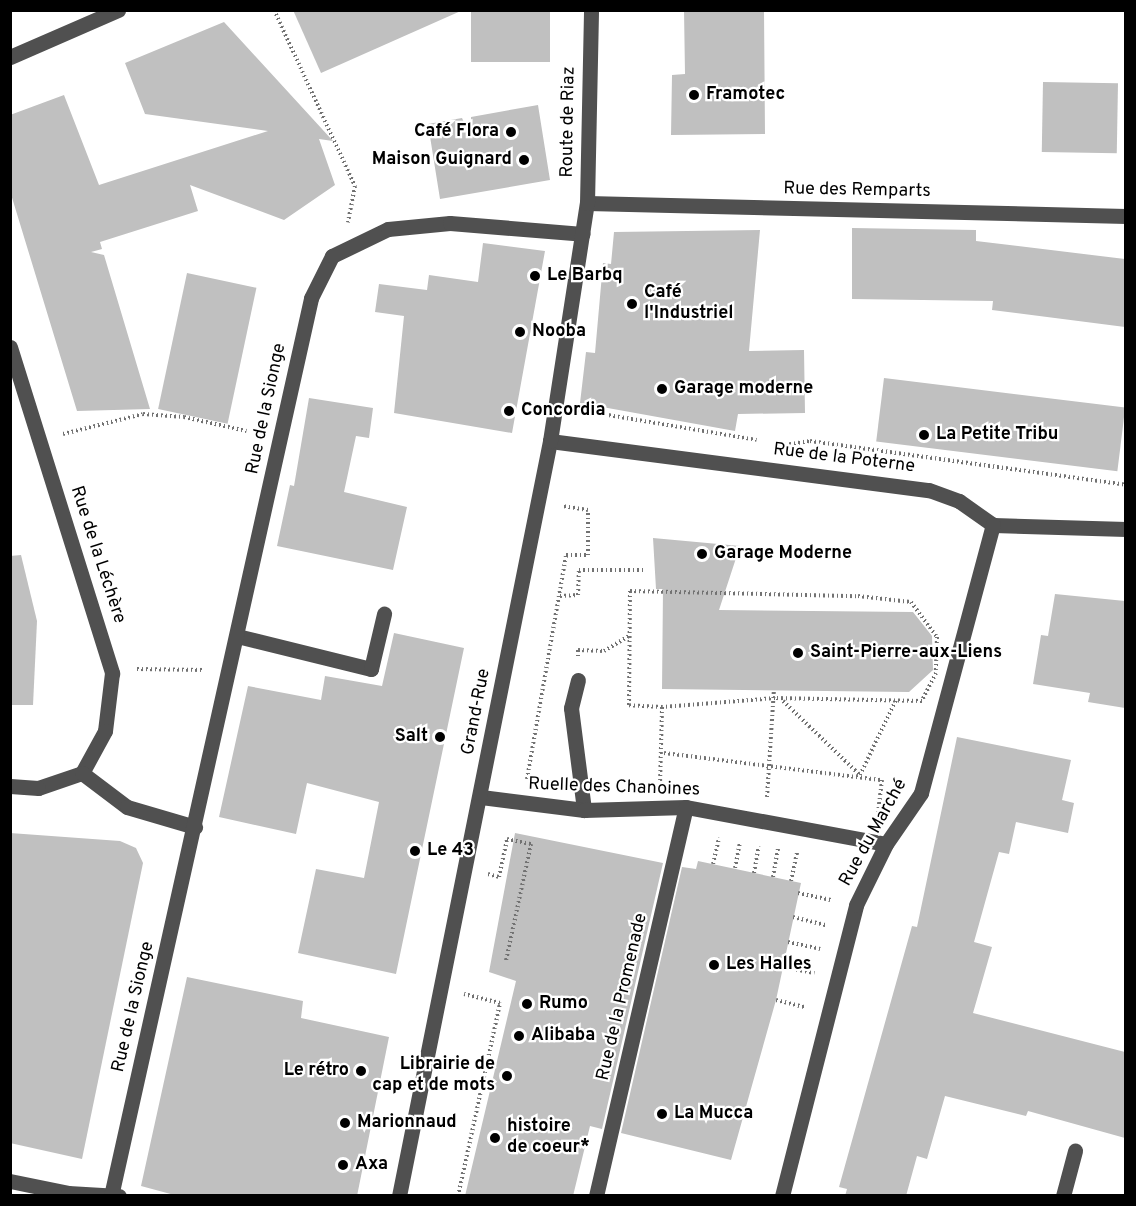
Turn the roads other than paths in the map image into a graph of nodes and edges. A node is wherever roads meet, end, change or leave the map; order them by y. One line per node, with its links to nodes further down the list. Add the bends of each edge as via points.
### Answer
1 (118, 10): 3 (street)
2 (591, 10): 4 (street, Route de Riaz)
3 (10, 57)
4 (587, 203): 5 (street, Rue des Remparts); 6 (street, Route de Riaz)
5 (1125, 216)
6 (583, 234): 8 (street, Grand-Rue); 12 (street, Rue de la Sionge, via 450,223 388,229 332,256 311,298)
7 (10, 347): 14 (street, Rue de la Léchère, via 112,673 105,731)
8 (550, 441): 9 (street, Rue de la Poterne, via 929,490 959,501); 16 (street, Grand-Rue)
9 (993, 525): 10 (street); 20 (street, Rue du Marché, via 921,793)
10 (1125, 529)
11 (384, 614): 12 (street, via 371,669)
12 (237, 636): 19 (street, Rue de la Sionge)
13 (578, 680): 18 (street, via 571,708)
14 (82, 773): 15 (street, via 38,788); 19 (street, via 127,807)
15 (10, 786)
16 (481, 797): 18 (street, Ruelle des Chanoines, via 522,806); 24 (street, Grand-Rue)
17 (686, 807): 18 (street, Ruelle des Chanoines); 20 (street, Ruelle des Chanoines); 25 (street, Rue de la Promenade)
18 (585, 810)
19 (195, 827): 23 (street, Rue de la Sionge)
20 (886, 844): 26 (street, Rue du Marché, via 856,905)
21 (1075, 1151): 27 (street)
22 (10, 1181): 23 (street, via 68,1193)
23 (114, 1195)
24 (399, 1196)
25 (596, 1196)
26 (782, 1196)
27 (1063, 1196)

